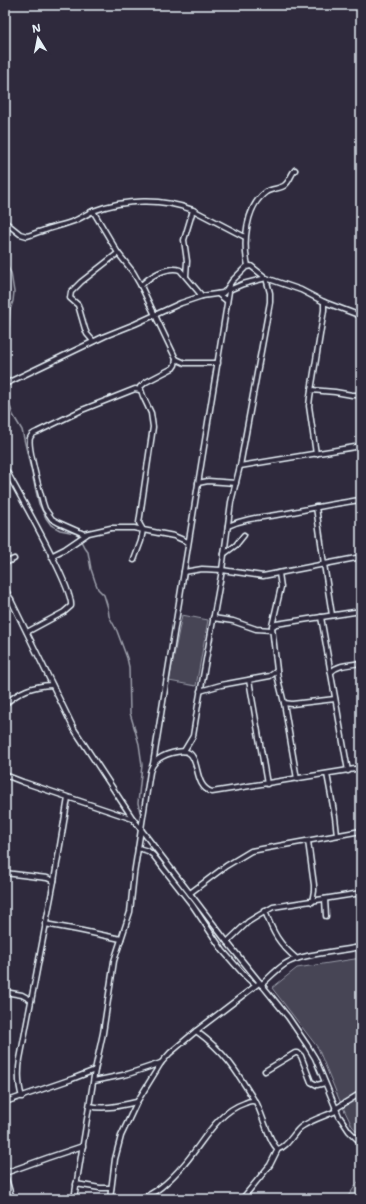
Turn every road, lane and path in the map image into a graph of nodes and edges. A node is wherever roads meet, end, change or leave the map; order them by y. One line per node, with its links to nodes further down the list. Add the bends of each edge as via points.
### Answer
1 (295, 170): 5 (street, via 284,187 272,189 257,201 251,211)
2 (193, 210): 3 (street, via 153,202 123,203); 5 (street); 8 (street, via 184,240)
3 (93, 211): 4 (street, via 26,236); 6 (street)
4 (5, 222)
5 (245, 236): 7 (street)
6 (118, 253): 11 (street); 19 (street, via 70,294 70,298 78,305 85,329)
7 (248, 266): 9 (street); 10 (street)
8 (186, 276): 11 (street, via 180,270 170,270 149,278); 14 (street)
9 (266, 278): 12 (street); 16 (street, via 301,290); 28 (street, via 270,302)
10 (230, 285): 12 (street); 13 (street)
11 (142, 286): 17 (street)
12 (229, 290): 15 (street)
13 (218, 294): 14 (street); 15 (street)
14 (202, 296): 17 (street)
15 (227, 300): 21 (street)
16 (324, 302): 18 (street); 24 (street)
17 (155, 316): 19 (street); 20 (street)
18 (361, 316)
19 (93, 342): 22 (street)
20 (176, 359): 21 (street, via 185,363); 23 (street, via 173,368 146,382)
21 (218, 363): 30 (street)
22 (5, 384)
23 (140, 390): 35 (street, via 151,413 153,427 139,521); 36 (street, via 135,389 82,410 30,437 32,458 47,513 56,521 82,533)
24 (311, 390): 25 (street); 27 (street, via 310,406)
25 (361, 395)
26 (361, 446): 27 (street)
27 (316, 454): 28 (street)
28 (240, 466): 31 (street)
29 (5, 468): 40 (street)
30 (198, 483): 31 (street); 38 (street)
31 (236, 483): 34 (street)
32 (361, 500): 33 (street)
33 (316, 507): 34 (street, via 238,521); 45 (street)
34 (228, 526): 39 (street)
35 (143, 530): 36 (street, via 111,528); 38 (street, via 174,536); 43 (street)
36 (88, 533): 40 (street)
37 (244, 535): 39 (street)
38 (188, 542): 47 (street)
39 (224, 554): 46 (street)
40 (51, 556): 57 (street, via 67,588 71,606)
41 (361, 557): 45 (street)
42 (14, 559): 44 (street)
43 (134, 560)
44 (5, 563)
45 (324, 564): 48 (street); 53 (street)
46 (222, 570): 47 (street); 48 (street, via 260,576); 55 (street)
47 (184, 572): 70 (street)
48 (280, 573): 56 (street, via 281,587)
49 (5, 588): 50 (street)
50 (11, 599): 51 (street); 57 (street)
51 (5, 603)
52 (361, 611): 53 (street)
53 (332, 615): 54 (street)
54 (321, 617): 56 (street, via 276,624); 60 (street)
55 (213, 618): 56 (street, via 233,621 256,629); 65 (street)
56 (272, 629): 59 (street)
57 (27, 632): 64 (street)
58 (361, 663): 60 (street, via 341,666)
59 (277, 671): 61 (street); 62 (street)
60 (331, 672): 66 (street)
61 (270, 676): 62 (street); 63 (street)
62 (278, 679): 67 (street)
63 (249, 680): 65 (street); 76 (street)
64 (52, 685): 68 (street, via 33,687); 78 (street, via 74,729)
65 (200, 691): 69 (street, via 193,736)
66 (335, 699): 67 (street); 72 (street)
67 (284, 703): 75 (street)
68 (5, 704)
69 (184, 751): 70 (street, via 160,758); 76 (street, via 192,757 202,784 210,792)
70 (153, 764): 79 (street, via 146,791)
71 (361, 768): 72 (street)
72 (348, 771): 73 (street)
73 (327, 774): 75 (street); 81 (street)
74 (5, 775): 77 (street)
75 (297, 779): 76 (street)
76 (267, 784)
77 (68, 798): 78 (street); 85 (street)
78 (133, 819): 79 (street)
79 (142, 829): 83 (street); 86 (street)
80 (361, 831): 81 (street)
81 (337, 835): 82 (street)
82 (308, 842): 86 (street, via 262,848 246,853); 89 (street, via 314,885)
83 (138, 848): 93 (street, via 130,912); 99 (street, via 153,855 193,906 223,951 245,976)
84 (5, 873): 85 (street)
85 (54, 881): 92 (street)
86 (190, 893): 94 (street)
87 (361, 893): 88 (street)
88 (324, 899): 89 (street); 91 (street)
89 (312, 902): 90 (street, via 277,906)
90 (265, 911): 94 (street, via 248,922); 96 (street, via 275,935)
91 (326, 916)
92 (46, 924): 93 (street); 101 (street)
93 (121, 939): 104 (street, via 112,974)
94 (227, 942): 99 (street)
95 (361, 947): 97 (street)
96 (290, 953): 97 (street); 98 (street)
97 (297, 959): 98 (street)
98 (285, 964): 99 (street)
99 (258, 984): 102 (street); 107 (street, via 288,1018 307,1045)
100 (5, 992): 101 (street, via 22,995)
101 (31, 1000): 109 (street, via 19,1070)
102 (196, 1031): 103 (street); 110 (street, via 228,1060)
103 (161, 1063): 106 (street, via 128,1074); 112 (street)
104 (95, 1070): 106 (street); 109 (street)
105 (265, 1070): 107 (street, via 298,1053 311,1082 317,1085)
106 (94, 1081): 113 (street)
107 (325, 1083): 114 (street)
108 (361, 1093): 114 (street)
109 (22, 1096): 111 (street)
110 (254, 1100): 117 (street, via 271,1141); 124 (street, via 228,1111 166,1184)
111 (5, 1102)
112 (137, 1102): 113 (street, via 106,1108); 120 (street, via 118,1145)
113 (90, 1106): 116 (street)
114 (335, 1110): 115 (street); 117 (street, via 300,1127 282,1148)
115 (361, 1143)
116 (83, 1146): 118 (street); 119 (street)
117 (278, 1149): 125 (street, via 270,1165)
118 (5, 1174): 121 (street)
119 (76, 1184): 120 (street); 122 (street)
120 (112, 1188): 123 (street)
121 (12, 1199)
122 (74, 1199)
123 (110, 1199)
124 (140, 1199)
125 (242, 1199)

